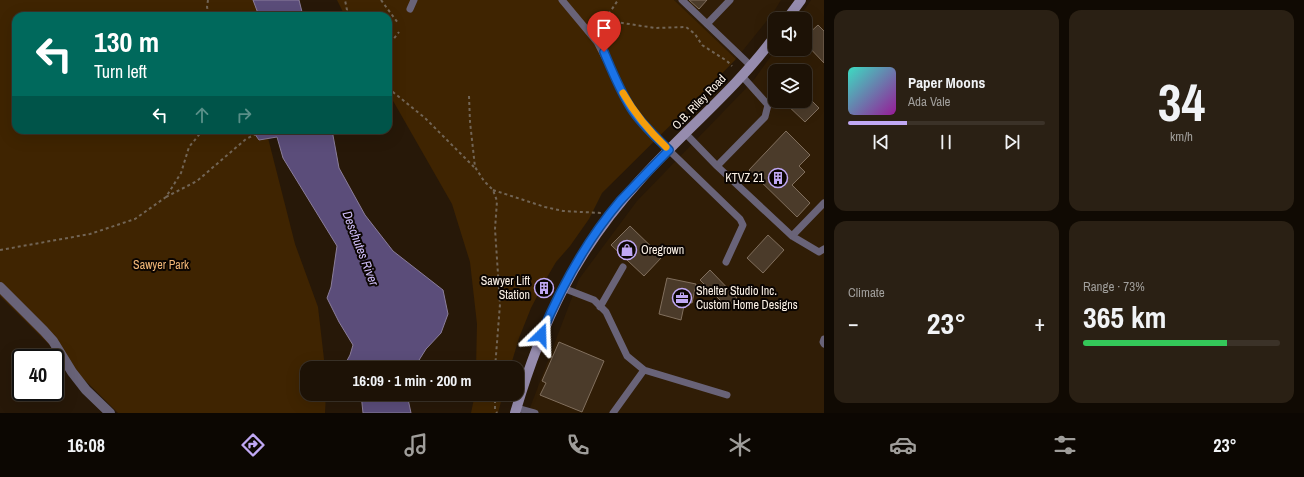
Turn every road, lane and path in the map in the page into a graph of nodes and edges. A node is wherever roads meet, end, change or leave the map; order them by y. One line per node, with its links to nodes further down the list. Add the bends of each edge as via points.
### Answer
1 (208, 0): 11 (path)
2 (345, 0): 12 (path)
3 (381, 0): 13 (path)
4 (414, 0): 10 (lane)
5 (562, 0): 20 (lane)
6 (618, 0): 16 (path)
7 (682, 0): 18 (lane)
8 (730, 0): 18 (lane)
9 (800, 0): 14 (street)
10 (410, 9)
11 (209, 12)
12 (346, 12)
13 (390, 12)
14 (792, 12)
15 (392, 15): 17 (path)
16 (603, 20): 20 (path); 23 (path, via 655,28 686,27 695,34 702,45)
17 (398, 23)
18 (707, 24): 24 (lane)
19 (399, 32): 21 (path)
20 (589, 32): 31 (lane, via 604,52 632,110)
21 (392, 41)
22 (768, 45): 24 (street, O.B. Riley Road)
23 (732, 66)
24 (752, 66): 25 (street, O.B. Riley Road)
25 (742, 76): 30 (street, O.B. Riley Road); 32 (lane, via 768,105 765,117)
26 (392, 91): 33 (path, via 425,118)
27 (469, 96): 33 (path)
28 (200, 134): 35 (path, via 189,147 181,173)
29 (256, 134): 35 (path, via 246,139 197,181)
30 (686, 134): 31 (street, O.B. Riley Road); 32 (lane)
31 (669, 150): 37 (street, O.B. Riley Road); 41 (lane, via 740,219 743,225)
32 (717, 166): 38 (lane)
33 (474, 167): 34 (path)
34 (493, 190): 37 (path, via 563,211); 48 (path, via 497,201 495,229 500,304)
35 (165, 197): 40 (path, via 135,218 90,234)
36 (824, 202): 38 (lane)
37 (611, 214): 44 (street, O.B. Riley Road, via 580,258)
38 (792, 236): 39 (lane, via 819,252)
39 (824, 249)
40 (0, 250)
41 (726, 262)
42 (623, 267): 45 (lane)
43 (0, 287): 53 (street, via 53,341 86,390)
44 (563, 288): 45 (lane, via 594,300); 52 (street, O.B. Riley Road, via 541,335)
45 (600, 307): 49 (lane, via 606,312 627,356)
46 (824, 339): 47 (lane)
47 (824, 344)
48 (496, 361)
49 (644, 370): 50 (lane); 56 (lane)
50 (727, 395)
51 (495, 401): 54 (path)
52 (516, 411): 55 (lane)
53 (110, 413)
54 (497, 413)
55 (535, 413)
56 (613, 413)

